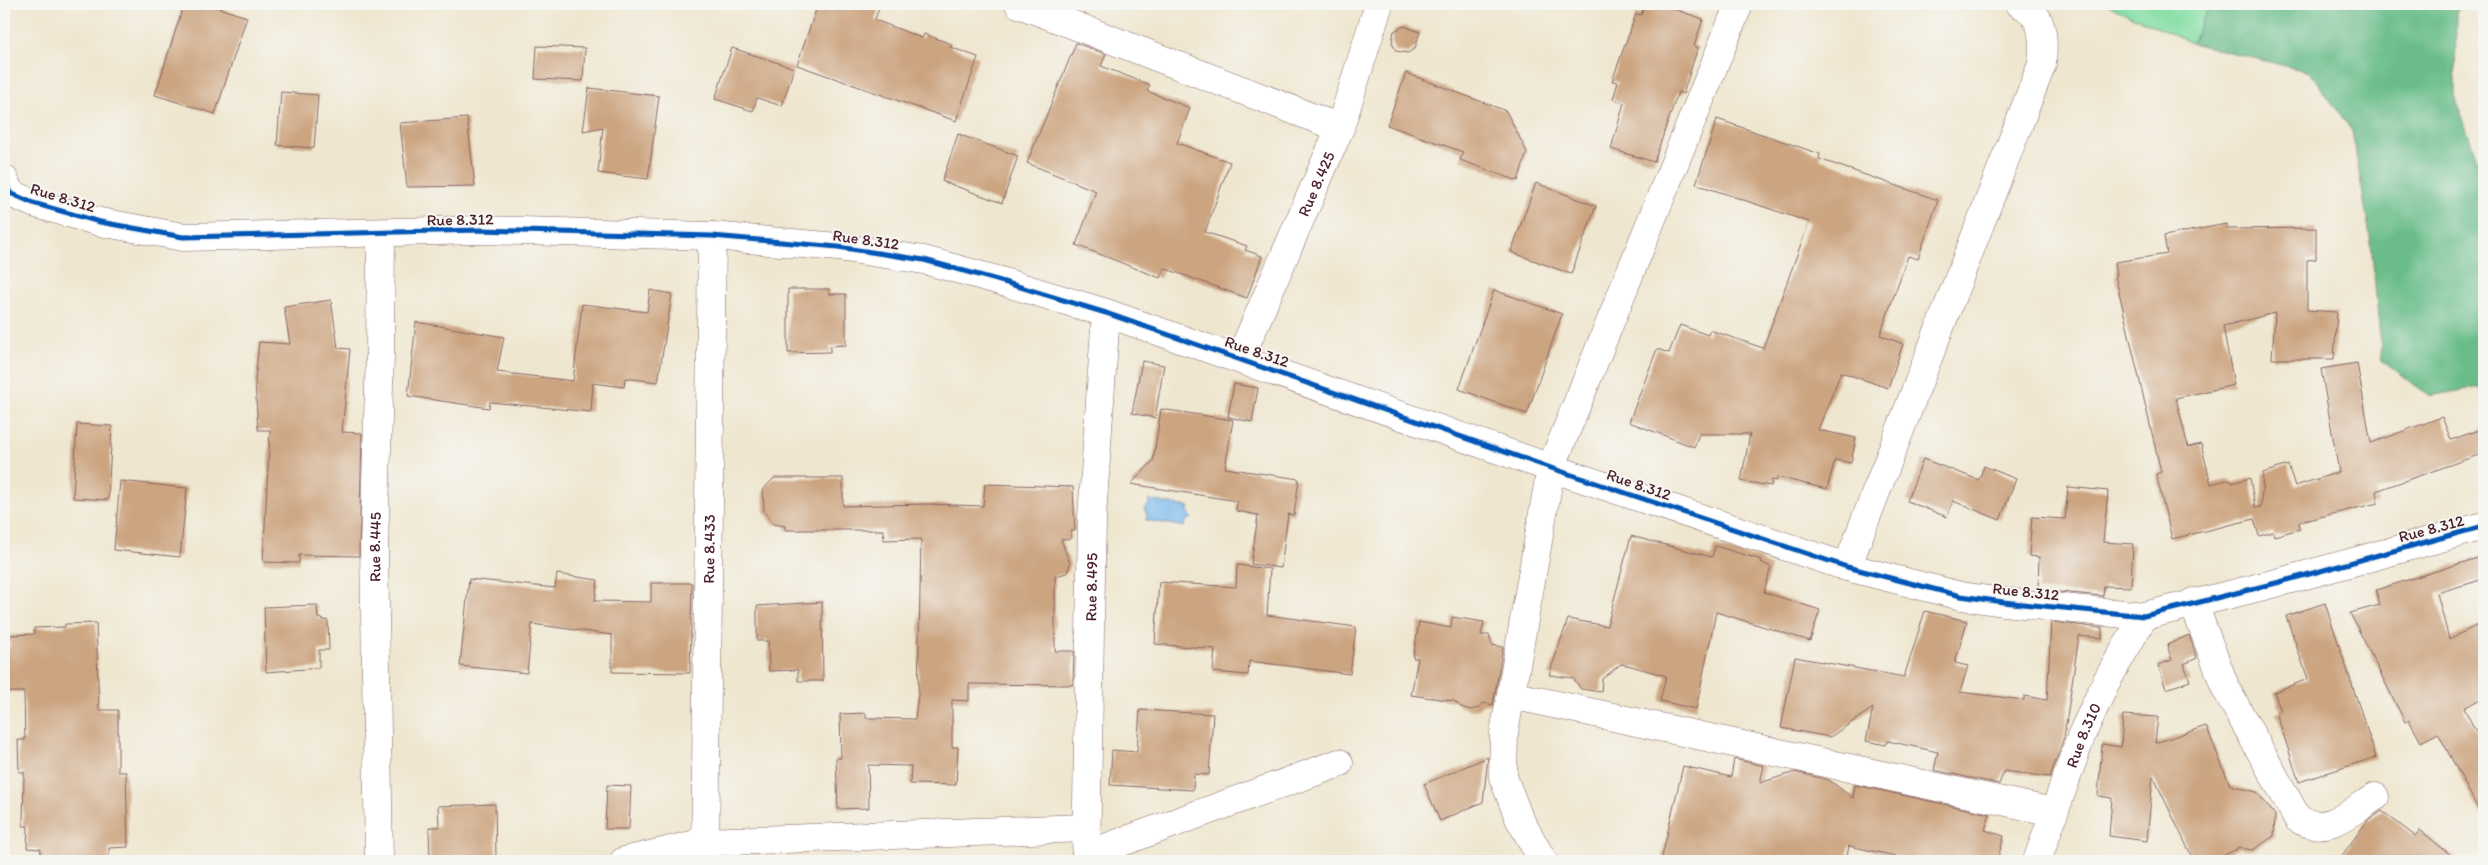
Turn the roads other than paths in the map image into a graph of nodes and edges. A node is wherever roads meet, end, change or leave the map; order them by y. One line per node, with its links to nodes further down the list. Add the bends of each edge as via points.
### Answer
1 (1019, 4): 5 (street)
2 (1379, 4): 5 (street, Rue 8.425)
3 (1738, 4): 11 (street)
4 (2020, 4): 13 (street, via 2029,7 2041,25 2044,40 2042,64)
5 (1340, 128): 10 (street, Rue 8.425)
6 (6, 195): 7 (street, Rue 8.312, via 100,222 183,237)
7 (381, 233): 8 (street, Rue 8.312, via 480,230); 23 (street, Rue 8.445, via 374,545)
8 (712, 236): 9 (street, Rue 8.312, via 838,247 924,260); 21 (street, Rue 8.433)
9 (1106, 313): 10 (street, Rue 8.312); 20 (street, Rue 8.495, via 1092,517)
10 (1240, 358): 11 (street, Rue 8.312)
11 (1551, 468): 13 (street, Rue 8.312); 16 (street)
12 (2484, 526): 14 (street, Rue 8.312, via 2280,582)
13 (1847, 567): 15 (street, Rue 8.312, via 1960,596)
14 (2193, 602): 15 (street, Rue 8.312); 18 (street, via 2226,689 2298,819 2307,824 2330,825)
15 (2144, 616): 19 (street, Rue 8.310, via 2106,682 2082,734)
16 (1511, 695): 19 (street); 25 (street, via 1504,733 1503,777 1519,818)
17 (1338, 763): 22 (street)
18 (2375, 797)
19 (2053, 812): 26 (street, Rue 8.310)
20 (1086, 828): 21 (street); 22 (street, Rue 8.495)
21 (705, 852): 24 (street)
22 (1086, 858)
23 (379, 861)
24 (624, 861)
25 (1544, 861)
26 (2038, 861)

